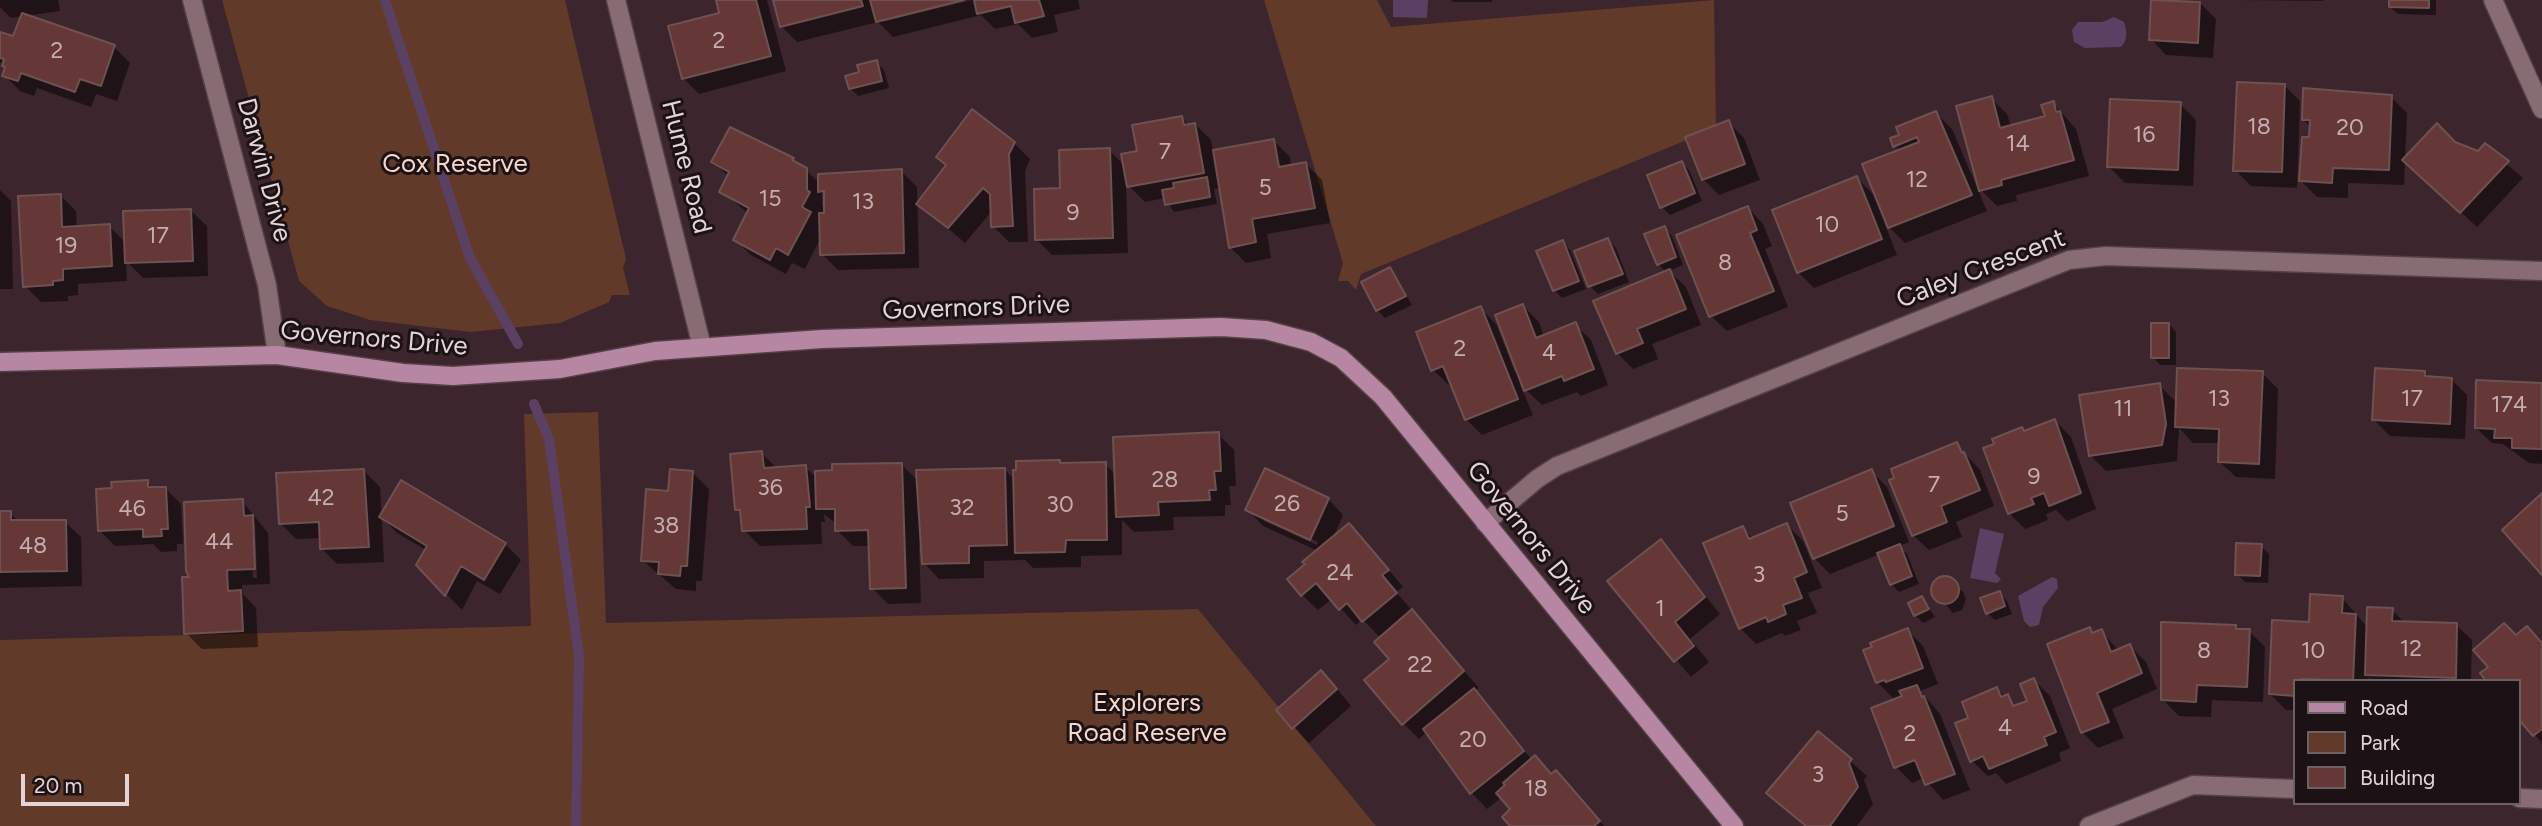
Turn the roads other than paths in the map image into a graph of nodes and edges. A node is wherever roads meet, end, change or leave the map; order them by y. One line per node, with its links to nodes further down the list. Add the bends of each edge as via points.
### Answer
1 (192, 0): 7 (street, Darwin Drive, via 267,285)
2 (616, 0): 6 (street, Hume Road)
3 (2493, 0): 4 (street)
4 (2542, 109)
5 (2542, 271): 9 (street, Caley Crescent, via 2106,256 2069,260 1557,466)
6 (702, 347): 7 (main road, Governors Drive, via 560,369 453,376); 9 (main road, Governors Drive, via 1193,328 1277,332 1321,346 1362,375)
7 (277, 355): 8 (main road, Governors Drive)
8 (0, 362)
9 (1485, 523): 13 (main road, Governors Drive)
10 (2294, 789): 14 (street, via 2193,785)
11 (2521, 798): 12 (street)
12 (2542, 799)
13 (1734, 826)
14 (2089, 826)

